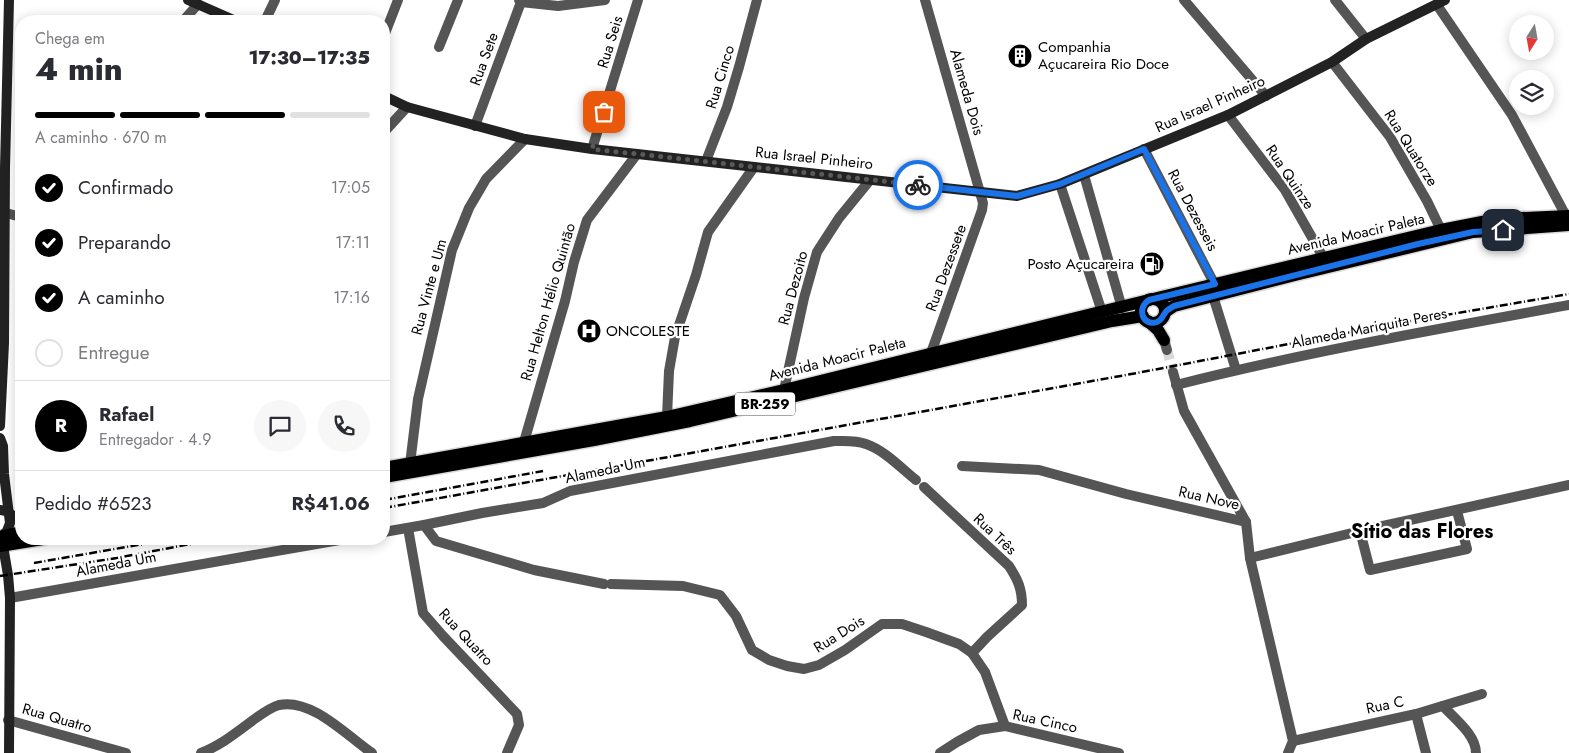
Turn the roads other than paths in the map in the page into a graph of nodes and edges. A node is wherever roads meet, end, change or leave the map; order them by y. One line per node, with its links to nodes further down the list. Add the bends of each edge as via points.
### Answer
1 (9, 0): 24 (street)
2 (188, 0): 14 (street)
3 (275, 0): 17 (street)
4 (398, 0): 18 (street)
5 (458, 0): 20 (street)
6 (605, 0): 12 (street, via 558,6)
7 (638, 0): 31 (street, Rua Seis)
8 (757, 0): 35 (street, Rua Cinco, via 727,107)
9 (925, 0): 41 (street, Alameda Dois)
10 (1184, 0): 22 (street)
11 (1335, 0): 19 (street)
12 (520, 1): 29 (street, Rua Sete)
13 (1441, 2): 19 (street, Rua Israel Pinheiro); 44 (street, via 1512,115)
14 (198, 4): 15 (street); 16 (street)
15 (188, 15)
16 (223, 15)
17 (268, 15)
18 (390, 21)
19 (1366, 39): 21 (street, Rua Israel Pinheiro)
20 (440, 47)
21 (1332, 62): 22 (street, Rua Israel Pinheiro); 45 (street, Rua Quatorze, via 1390,137)
22 (1266, 96): 26 (street, Rua Israel Pinheiro)
23 (390, 99): 25 (street, Rua Israel Pinheiro)
24 (6, 104): 27 (street); 37 (street)
25 (406, 107): 28 (street); 29 (street, Rua Israel Pinheiro)
26 (1228, 115): 32 (street, Rua Israel Pinheiro); 46 (street, Rua Quinze, via 1285,190)
27 (0, 116)
28 (390, 125)
29 (476, 126): 30 (street, Rua Israel Pinheiro)
30 (526, 139): 31 (street, Rua Israel Pinheiro); 63 (street, Rua Vinte e Um, via 486,179 469,208 452,250 418,400)
31 (592, 149): 33 (street, Rua Israel Pinheiro)
32 (1144, 149): 38 (street, Rua Israel Pinheiro); 47 (street, Rua Dezesseis)
33 (637, 154): 35 (street, Rua Israel Pinheiro); 62 (street, Rua Helton Hélio Quintão, via 587,220)
34 (0, 157): 37 (street)
35 (706, 161): 36 (street, Rua Israel Pinheiro)
36 (754, 167): 39 (street, Rua Israel Pinheiro); 59 (street, via 708,232 675,336 669,371)
37 (5, 168): 42 (street)
38 (1084, 175): 40 (street, Rua Israel Pinheiro); 50 (street)
39 (870, 180): 41 (street, Rua Israel Pinheiro); 58 (street, Rua Dezoito, via 817,252)
40 (1060, 184): 41 (street, Rua Israel Pinheiro, via 1017,196); 51 (street)
41 (980, 193): 54 (street, Rua Dezessete, via 982,210)
42 (6, 213): 43 (street); 60 (street)
43 (15, 215)
44 (1568, 219): 45 (main road, Avenida Moacir Paleta / BR-259, via 1522,218); 47 (main road, Avenida Moacir Paleta / BR-259, via 1473,232)
45 (1441, 230): 46 (main road, Avenida Moacir Paleta / BR-259)
46 (1323, 257): 47 (main road, Avenida Moacir Paleta / BR-259)
47 (1214, 290): 48 (main road, Avenida Moacir Paleta / BR-259); 52 (main road, Avenida Moacir Paleta / BR-259, via 1174,306); 55 (street, Rua Dezesseis)
48 (1151, 300): 50 (main road, Avenida Moacir Paleta / BR-259); 52 (main road, via 1160,302); 53 (main road, via 1142,308)
49 (1569, 305): 55 (street, Alameda Mariquita Peres)
50 (1122, 308): 51 (main road, Avenida Moacir Paleta / BR-259)
51 (1102, 312): 54 (main road, Avenida Moacir Paleta / BR-259)
52 (1164, 314): 53 (main road, via 1155,322); 53 (main road, via 1166,345 1158,330)
53 (1145, 318): 66 (main road, Avenida Moacir Paleta / BR-259, via 1102,323 690,421)
54 (931, 353): 58 (main road, Avenida Moacir Paleta / BR-259)
55 (1236, 370): 57 (street, Alameda Mariquita Peres)
56 (1173, 372): 57 (street)
57 (1176, 385): 72 (street, via 1184,411)
58 (784, 390): 59 (main road, Avenida Moacir Paleta / BR-259)
59 (667, 417): 62 (main road, Avenida Moacir Paleta / BR-259)
60 (0, 426)
61 (0, 438): 71 (street)
62 (524, 442): 63 (main road, Avenida Moacir Paleta / BR-259)
63 (410, 464): 65 (main road, Avenida Moacir Paleta / BR-259)
64 (962, 466): 72 (street, Rua Nove, via 1039,470)
65 (390, 467)
66 (390, 476)
67 (916, 480): 73 (street, Alameda Um, via 868,444 834,441 570,491 543,503)
68 (1569, 486): 70 (street)
69 (924, 487): 83 (street, Rua Três, via 1009,566 1022,593 1022,606)
70 (1457, 510): 76 (street); 76 (street, via 1467,549 1380,568 1370,570)
71 (5, 512): 79 (street, via 10,527)
72 (1246, 522): 81 (street, Rua Nove)
73 (424, 525): 74 (street, Alameda Um); 83 (street, Rua Dois, via 436,542 534,570 608,584 683,586 720,595 736,616 752,650 787,666 804,669 819,665 882,624 902,624 959,644)
74 (408, 528): 75 (street, Alameda Um); 94 (street, Rua Quatro, via 423,613 518,714 519,725)
75 (390, 531)
76 (1360, 531): 81 (street)
77 (15, 535): 79 (main road)
78 (15, 540): 79 (main road)
79 (1, 541): 82 (street)
80 (311, 545): 82 (street, Alameda Um)
81 (1250, 558): 89 (street, Rua Nove)
82 (10, 598): 88 (street)
83 (972, 653): 87 (street, Rua Dois, via 985,672)
84 (1482, 694): 85 (street, Rua C)
85 (1443, 706): 86 (street, Rua C); 99 (street, via 1467,732)
86 (1416, 714): 89 (street, Rua C); 98 (street)
87 (1006, 726): 95 (street, Rua Cinco, via 979,730); 96 (street, Rua Cinco)
88 (6, 727): 90 (street); 91 (street, Rua Quatro)
89 (1293, 741): 97 (street)
90 (9, 753)
91 (126, 753)
92 (201, 753): 93 (street, via 224,742 278,705 293,704 320,714)
93 (372, 753)
94 (507, 753)
95 (940, 753)
96 (1119, 753)
97 (1288, 753)
98 (1426, 753)
99 (1476, 753)

